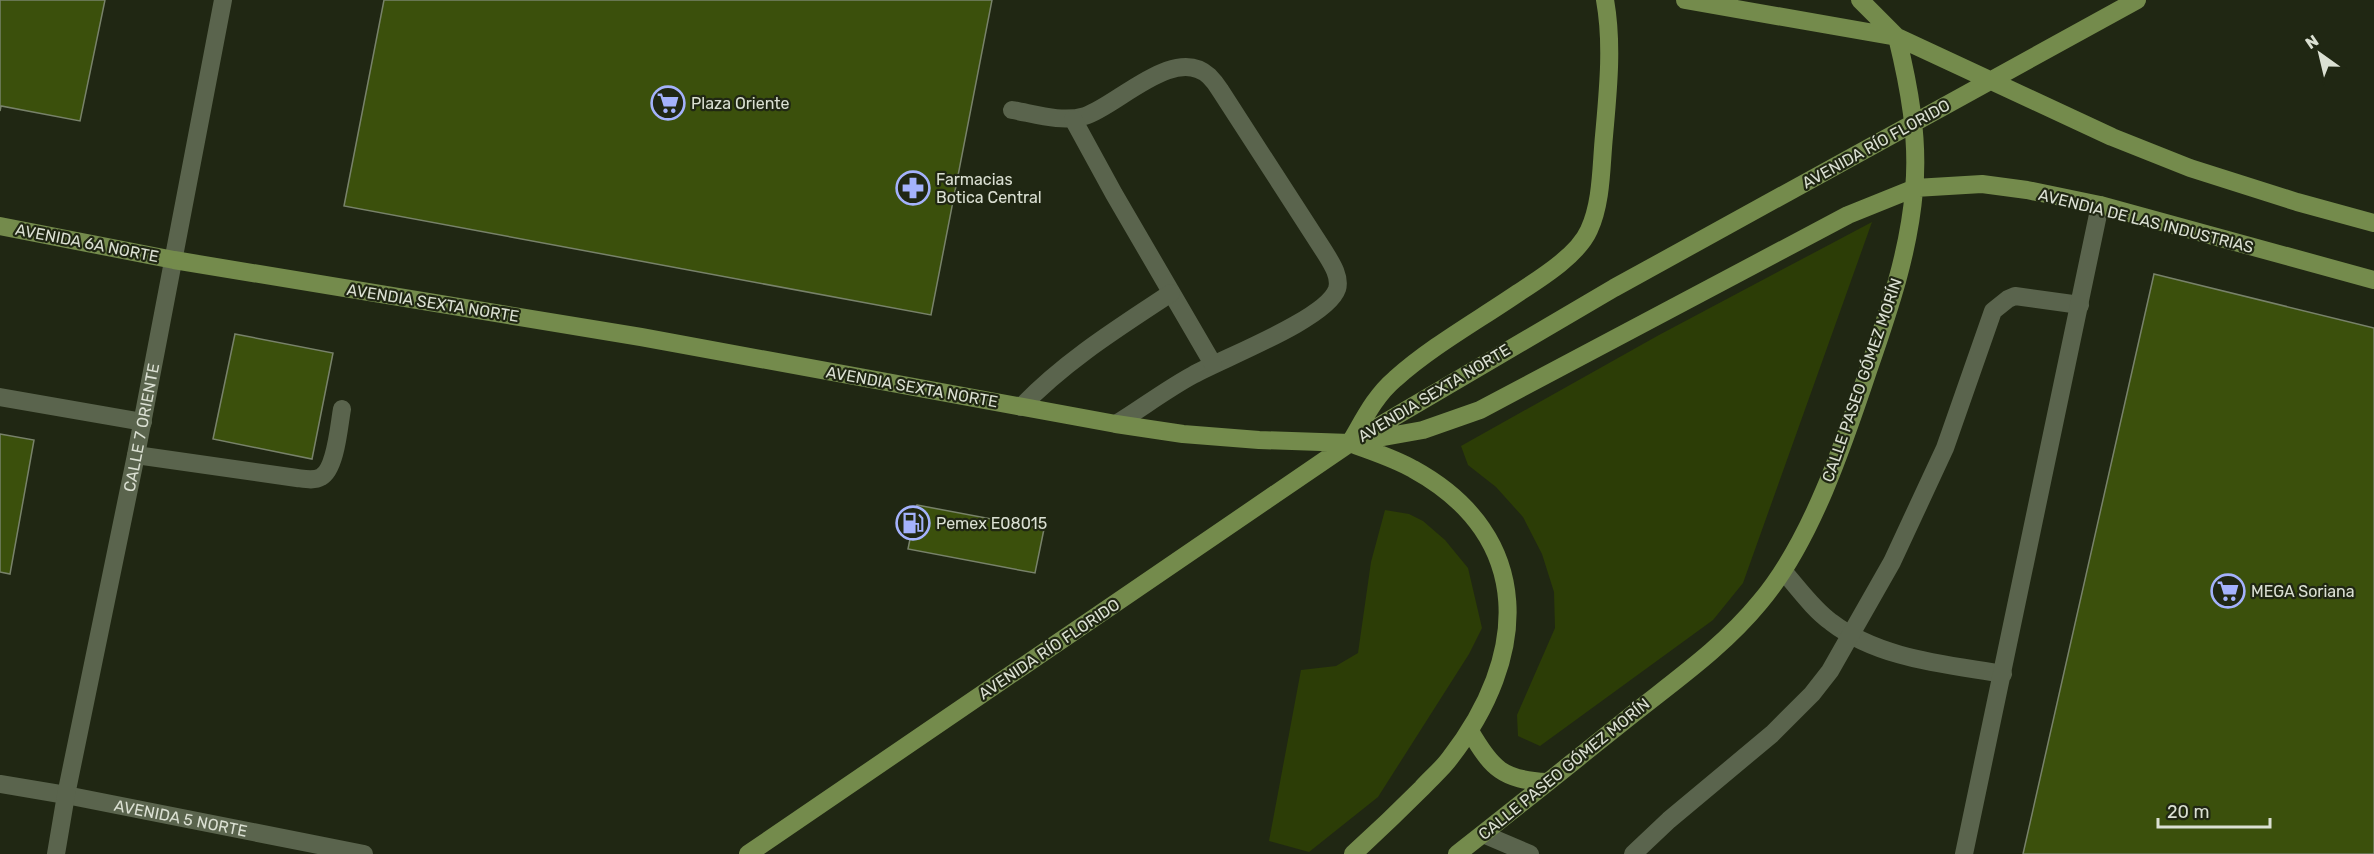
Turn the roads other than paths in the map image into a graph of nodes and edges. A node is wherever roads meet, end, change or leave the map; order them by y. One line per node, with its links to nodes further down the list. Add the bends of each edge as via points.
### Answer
1 (223, 0): 13 (street, CALLE 7 ORIENTE)
2 (1605, 0): 24 (main road, via 1608,91 1598,203 1589,231 1576,248 1544,275 1394,380 1369,408)
3 (1685, 0): 6 (main road)
4 (1860, 0): 6 (main road)
5 (2137, 0): 15 (main road, AVENIDA RÍO FLORIDO)
6 (1897, 37): 9 (main road, CALLE PASEO GÓMEZ MORÍN, via 1911,115); 11 (main road, via 2112,137 2190,168)
7 (1012, 110): 8 (street)
8 (1073, 119): 16 (street); 18 (street, via 1112,102 1164,71 1195,68 1208,74 1332,264 1337,287 1331,299 1259,345)
9 (1915, 188): 10 (main road, AVENDIA DE LAS INDUSTRIAS, via 1983,184); 24 (main road, AVENDIA DE LAS INDUSTRIAS, via 1848,215 1480,410 1423,430); 26 (main road, CALLE PASEO GÓMEZ MORÍN, via 1898,283 1851,422 1821,497)
10 (2100, 205): 14 (main road, AVENDIA DE LAS INDUSTRIAS); 17 (street)
11 (2374, 223)
12 (0, 226): 13 (main road, AVENIDA 6A NORTE)
13 (174, 260): 20 (main road, AVENDIA SEXTA NORTE, via 641,337); 22 (street, CALLE 7 ORIENTE)
14 (2374, 280)
15 (1614, 288): 24 (main road, AVENDIA SEXTA NORTE)
16 (1171, 293): 18 (street); 20 (street, via 1084,350)
17 (2080, 305): 27 (street, via 2016,296 1993,311 1945,448 1892,562); 28 (street)
18 (1213, 364): 23 (street)
19 (0, 397): 22 (street)
20 (1021, 407): 23 (main road, AVENDIA SEXTA NORTE)
21 (342, 409): 25 (street, via 333,458 328,472 319,478)
22 (143, 422): 25 (street, CALLE 7 ORIENTE)
23 (1116, 424): 24 (main road, AVENDIA SEXTA NORTE, via 1183,434)
24 (1350, 443): 29 (main road, via 1412,468 1439,486 1472,516 1492,546 1506,582 1509,618 1494,684); 36 (main road, AVENIDA RÍO FLORIDO)
25 (136, 455): 32 (street, CALLE 7 ORIENTE)
26 (1784, 572): 27 (street, via 1830,621); 30 (main road, CALLE PASEO GÓMEZ MORÍN, via 1760,603 1709,654)
27 (1852, 636): 28 (street, via 1925,660); 40 (street, via 1830,671 1792,715)
28 (2002, 674): 41 (street)
29 (1470, 731): 30 (main road, via 1490,762 1507,775 1522,781); 37 (main road, via 1449,761)
30 (1547, 782): 33 (main road, CALLE PASEO GÓMEZ MORÍN)
31 (0, 784): 32 (street, AVENIDA 5 NORTE)
32 (66, 795): 34 (street, CALLE 7 ORIENTE); 35 (street, AVENIDA 5 NORTE)
33 (1483, 834): 38 (main road, CALLE PASEO GÓMEZ MORÍN); 39 (street)
34 (56, 854)
35 (364, 854)
36 (748, 854)
37 (1353, 854)
38 (1457, 854)
39 (1530, 854)
40 (1633, 854)
41 (1964, 854)

